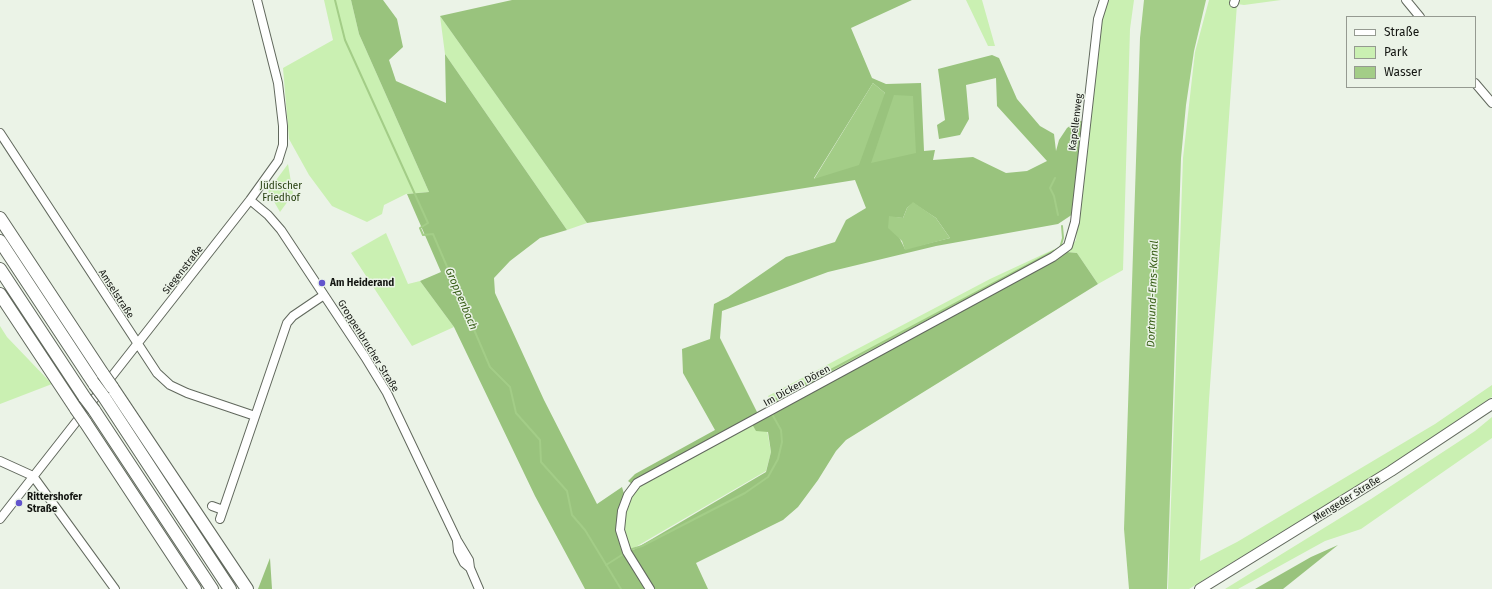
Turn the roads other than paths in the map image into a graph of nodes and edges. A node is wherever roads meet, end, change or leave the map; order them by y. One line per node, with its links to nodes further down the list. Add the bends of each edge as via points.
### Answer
1 (257, 0): 8 (street, Siegenstraße, via 278,83 283,145 273,171)
2 (1104, 0): 11 (street, Kapellenweg, via 1098,19 1075,222)
3 (1406, 0): 4 (street)
4 (1419, 16)
5 (1476, 84): 6 (street)
6 (1492, 103)
7 (0, 133): 15 (street, Amselstraße)
8 (250, 200): 14 (street, Groppenbrucher Straße, via 278,225); 15 (street, Siegenstraße)
9 (0, 218): 28 (highway, bridge)
10 (0, 241): 27 (highway, bridge)
11 (1068, 246): 30 (street, Im Dicken Dören, via 1039,265 637,483 628,495 622,511 620,530 626,552)
12 (0, 269): 26 (highway, bridge)
13 (0, 294): 25 (highway, bridge)
14 (324, 295): 17 (street, via 287,323); 29 (street, Groppenbrucher Straße, via 387,393 457,540 458,551 470,568)
15 (137, 344): 17 (street, Amselstraße, via 157,373 170,385); 19 (street, Siegenstraße)
16 (1492, 404): 31 (main road, Mengeder Straße, via 1391,472)
17 (255, 416): 21 (street)
18 (0, 461): 19 (street)
19 (33, 476): 22 (street, Siegenstraße); 24 (street)
20 (212, 506): 21 (street)
21 (223, 510): 23 (street)
22 (0, 519)
23 (220, 519)
24 (115, 589)
25 (195, 589)
26 (212, 589)
27 (230, 589)
28 (247, 589)
29 (479, 589)
30 (650, 589)
31 (1200, 589)

